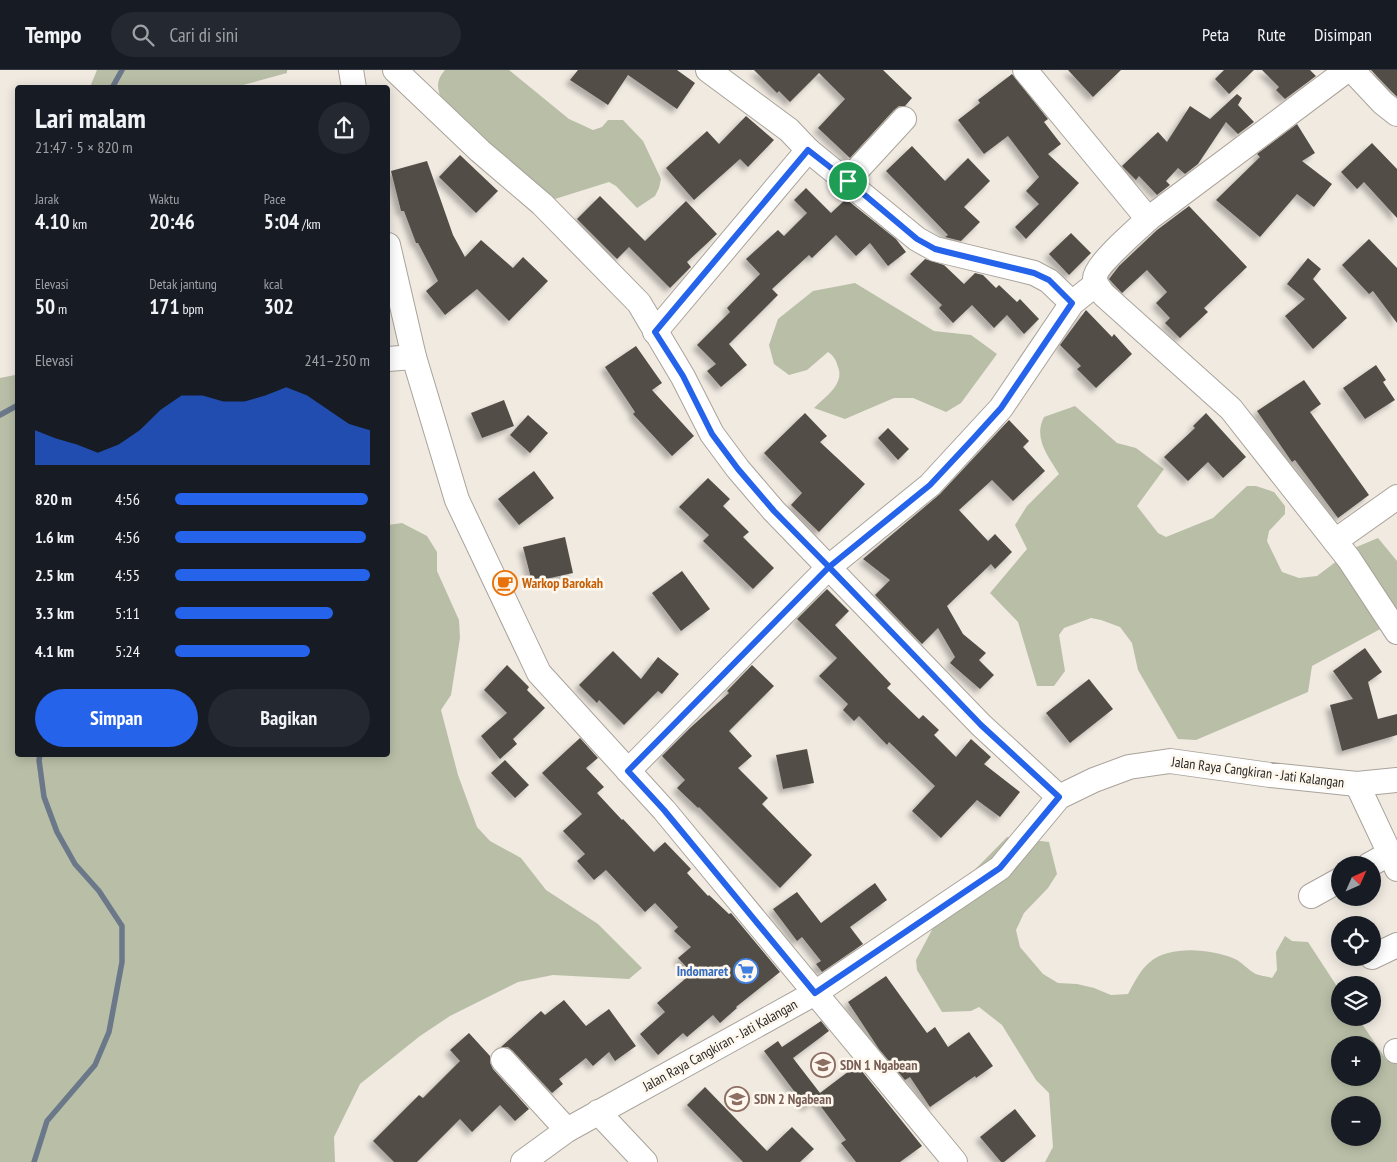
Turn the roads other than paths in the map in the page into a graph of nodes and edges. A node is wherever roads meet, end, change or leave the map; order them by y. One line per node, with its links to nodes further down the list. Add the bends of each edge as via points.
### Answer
1 (351, 70): 7 (street)
2 (708, 70): 10 (street, via 789,130)
3 (1025, 70): 12 (street)
4 (1347, 70): 12 (street)
5 (1352, 70): 8 (street)
6 (403, 73): 16 (street, via 480,151 542,204 617,280 639,303)
7 (354, 85)
8 (1397, 114)
9 (904, 119): 11 (street)
10 (808, 150): 11 (street); 16 (street)
11 (848, 181): 15 (street, via 926,244 1034,273 1049,280)
12 (1148, 219): 14 (street, via 1096,272)
13 (390, 254): 17 (street)
14 (1096, 284): 15 (street); 20 (street, via 1104,295 1232,409)
15 (1072, 303): 21 (street, via 1001,408 978,433 930,485)
16 (655, 332): 21 (street, via 683,376 712,434 774,511)
17 (414, 357): 18 (street); 23 (street, via 457,500 539,673)
18 (390, 360)
19 (1397, 497): 20 (street)
20 (1335, 541): 22 (street)
21 (829, 567): 23 (street); 26 (street, via 981,725)
22 (1397, 632)
23 (628, 771): 32 (street)
24 (1397, 780): 25 (street, Jalan Raya Cangkiran - Jati Kalangan)
25 (1357, 784): 26 (street, Jalan Raya Cangkiran - Jati Kalangan, via 1170,761 1129,767); 27 (street)
26 (1059, 797): 32 (street, Jalan Raya Cangkiran - Jati Kalangan, via 1000,868)
27 (1385, 863)
28 (1331, 885): 29 (street)
29 (1311, 896)
30 (1397, 945): 31 (street)
31 (1381, 953)
32 (815, 993): 34 (street, Jalan Raya Cangkiran - Jati Kalangan); 38 (street)
33 (503, 1060): 35 (street)
34 (598, 1112): 35 (street, Jalan Raya Cangkiran - Jati Kalangan); 37 (street)
35 (567, 1130): 36 (street, Jalan Raya Cangkiran - Jati Kalangan)
36 (524, 1162)
37 (645, 1162)
38 (955, 1162)

